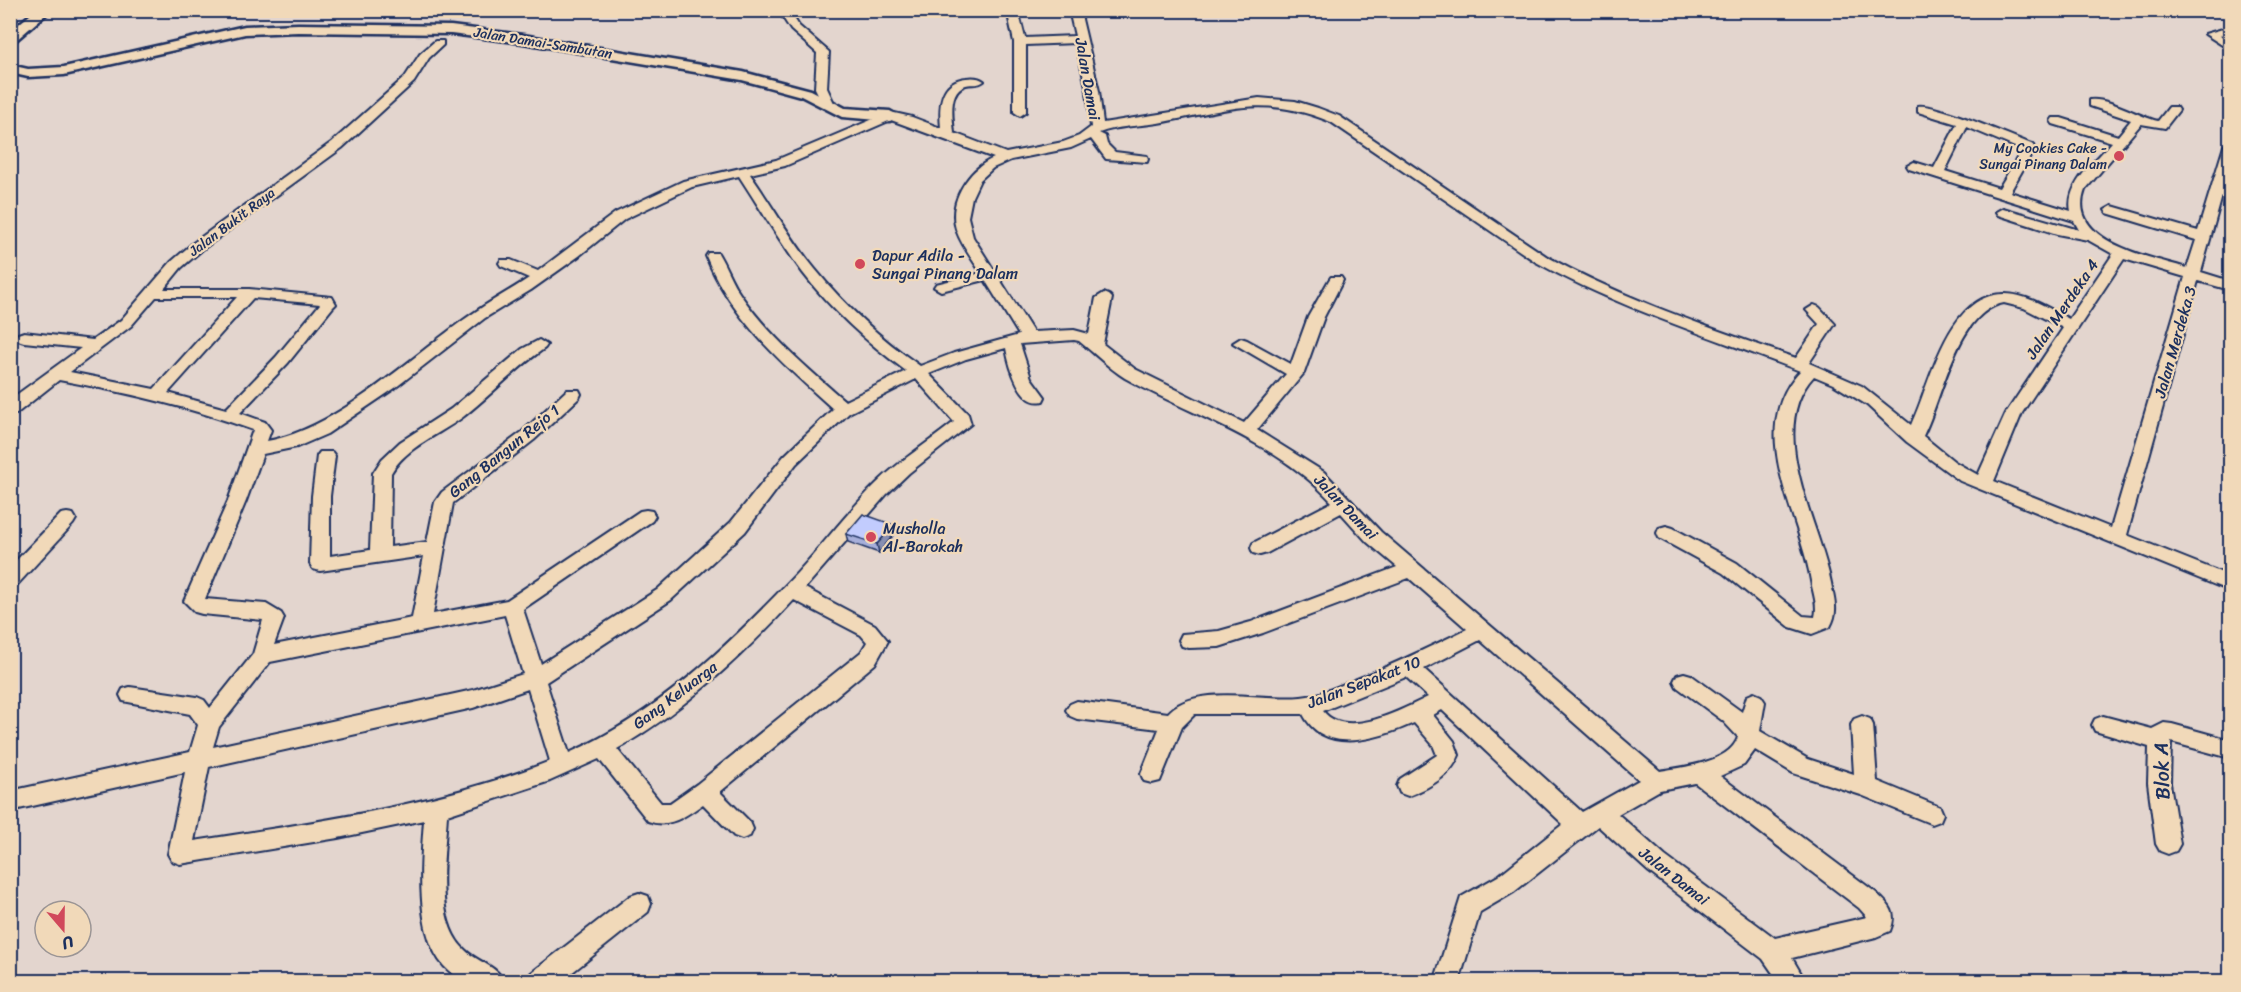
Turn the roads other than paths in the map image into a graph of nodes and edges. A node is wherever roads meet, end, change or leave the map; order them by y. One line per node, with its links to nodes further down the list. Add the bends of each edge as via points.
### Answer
1 (45, 10): 7 (street)
2 (783, 10): 14 (street, via 805,39 823,52 821,88)
3 (1012, 10): 9 (street)
4 (1074, 11): 5 (street); 8 (street, Jalan Damai)
5 (1108, 11)
6 (2230, 30): 11 (street, via 2211,34)
7 (10, 38)
8 (1081, 39): 9 (street); 23 (street, Jalan Damai, via 1097,112)
9 (1020, 42): 18 (street)
10 (439, 44): 47 (street, Jalan Bukit Raya, via 424,56 410,79 337,145 198,246 176,265)
11 (2230, 47)
12 (10, 69): 14 (street, Jalan Damai-Sambutan, via 28,73 64,70 245,30 451,30 743,76 806,93)
13 (978, 81): 24 (street, via 958,81 953,86 946,108)
14 (828, 104): 19 (street, Jalan Damai-Sambutan, via 842,112)
15 (2094, 104): 22 (street, via 2135,117)
16 (1922, 109): 20 (street)
17 (2173, 110): 22 (street, via 2161,125)
18 (1020, 112)
19 (890, 116): 24 (street); 29 (street, via 796,157)
20 (1964, 122): 30 (street); 31 (street, via 2029,148)
21 (2057, 122): 22 (street, via 2100,134)
22 (2130, 131): 34 (street, via 2079,189 2075,207)
23 (1097, 134): 26 (street, Jalan Damai); 27 (street, via 1111,156); 57 (street, via 1258,100 1314,109 1335,119 1570,276 1664,318)
24 (948, 135): 26 (street)
25 (2230, 146): 36 (street, Jalan Merdeka 3)
26 (1006, 158): 40 (street, Jalan Damai, via 990,164 968,185 961,213 963,231)
27 (1142, 159)
28 (1914, 166): 30 (street)
29 (742, 171): 42 (street, via 688,184 642,204 611,222); 58 (street, via 808,270 836,303 879,344)
30 (1937, 174): 31 (street)
31 (2001, 194): 34 (street)
32 (2112, 210): 36 (street)
33 (2003, 212): 35 (street)
34 (2079, 218): 35 (street, Jalan Merdeka 4)
35 (2092, 237): 37 (street, Jalan Merdeka 4)
36 (2205, 238): 41 (street, Jalan Merdeka 3)
37 (2121, 253): 41 (street); 50 (street, Jalan Merdeka 4)
38 (713, 256): 65 (street, via 737,303)
39 (506, 263): 42 (street)
40 (989, 275): 45 (street); 52 (street, Jalan Damai)
41 (2194, 275): 44 (street); 76 (street, Jalan Merdeka 3)
42 (539, 277): 69 (street, via 321,430 291,443)
43 (1336, 280): 59 (street, via 1316,317)
44 (2230, 286)
45 (941, 287)
46 (249, 293): 47 (street); 62 (street); 66 (street, via 317,297 328,304)
47 (153, 294): 54 (street, Jalan Bukit Raya, via 126,323)
48 (1104, 298): 56 (street)
49 (1814, 310): 57 (street, via 1827,324)
50 (2072, 326): 68 (street, via 2017,301 1998,298 1982,303 1956,334); 71 (street, Jalan Merdeka 4, via 2014,413)
51 (24, 337): 54 (street)
52 (1020, 339): 56 (street, Jalan Damai, via 1080,336); 58 (street); 63 (street, via 1021,374)
53 (1241, 343): 59 (street)
54 (95, 345): 60 (street, Jalan Bukit Raya)
55 (539, 345): 79 (street, via 458,413 387,463 382,473)
56 (1095, 345): 67 (street, Jalan Damai, via 1129,373)
57 (1805, 367): 68 (street, via 1861,392); 75 (street, via 1788,402 1785,459 1816,555 1827,610 1823,622 1812,626 1797,622 1730,568)
58 (918, 372): 65 (street); 83 (street, Gang Keluarga, via 962,418 963,424 894,476)
59 (1296, 373): 67 (street)
60 (55, 374): 62 (street); 64 (street, Jalan Bukit Raya)
61 (573, 394): 77 (street, Gang Bangun Rejo 1, via 528,436 448,496)
62 (157, 396): 66 (street)
63 (1037, 397)
64 (13, 405)
65 (843, 409): 90 (street, via 790,460 738,527 664,595)
66 (229, 415): 69 (street, via 259,426 262,430)
67 (1247, 430): 72 (street, Jalan Damai, via 1318,477)
68 (1913, 438): 71 (street, via 1948,466)
69 (256, 449): 88 (street, via 194,601 202,607 272,615 262,652)
70 (326, 456): 79 (street, via 320,564)
71 (1983, 484): 76 (street)
72 (1343, 504): 78 (street); 80 (street, Jalan Damai)
73 (646, 516): 84 (street)
74 (67, 519): 81 (street)
75 (1666, 533)
76 (2117, 538): 82 (street)
77 (435, 548): 79 (street); 85 (street, Gang Bangun Rejo 1)
78 (1260, 548)
79 (378, 557)
80 (1412, 569): 86 (street, Jalan Damai); 87 (street, via 1256,628 1219,639)
81 (10, 580)
82 (2230, 584)
83 (792, 590): 104 (street, Gang Keluarga, via 685,692); 113 (street, via 868,630 878,641 876,648)
84 (512, 606): 85 (street); 90 (street)
85 (420, 625): 88 (street)
86 (1483, 630): 89 (street, Jalan Sepakat 10); 110 (street, Jalan Damai)
87 (1189, 640)
88 (266, 653): 99 (street)
89 (1409, 667): 93 (street, Jalan Damai); 95 (street, Jalan Sepakat 10)
90 (534, 679): 106 (street, via 473,699); 107 (street)
91 (1684, 681): 102 (street, via 1731,715)
92 (130, 695): 99 (street, via 197,706)
93 (1445, 699): 97 (street); 117 (street, Jalan Damai)
94 (1754, 702): 102 (street)
95 (1309, 706): 97 (street, via 1315,718 1335,731 1357,732); 98 (street, Jalan Sepakat 10, via 1193,706)
96 (1077, 710): 98 (street)
97 (1418, 712): 111 (street, via 1449,754 1443,766)
98 (1173, 722): 109 (street)
99 (209, 724): 106 (street)
100 (1862, 725): 112 (street)
101 (2103, 725): 103 (street)
102 (1749, 735): 108 (street, via 1744,750 1734,760); 112 (street, via 1801,766)
103 (2158, 740): 105 (street, Blok A, via 2164,732); 119 (street, Blok A)
104 (602, 747): 107 (street, Gang Keluarga); 113 (street, via 656,814 674,812)
105 (2230, 749)
106 (199, 759): 114 (street); 115 (street, Gang Keluarga, via 180,854)
107 (562, 764): 115 (street, Gang Keluarga)
108 (1697, 772): 110 (street); 121 (street, via 1882,915 1876,926)
109 (1152, 774)
110 (1656, 781): 117 (street)
111 (1408, 786)
112 (1866, 787): 116 (street)
113 (705, 791): 118 (street)
114 (10, 801)
115 (436, 808): 122 (street, via 432,904 436,926 454,958)
116 (1932, 814)
117 (1590, 819): 121 (street, Jalan Damai); 124 (street, via 1533,865 1470,905)
118 (742, 829)
119 (2168, 844)
120 (639, 904): 123 (street)
121 (1772, 951): 125 (street, Jalan Damai)
122 (492, 981)
123 (540, 981)
124 (1446, 981)
125 (1794, 981)

